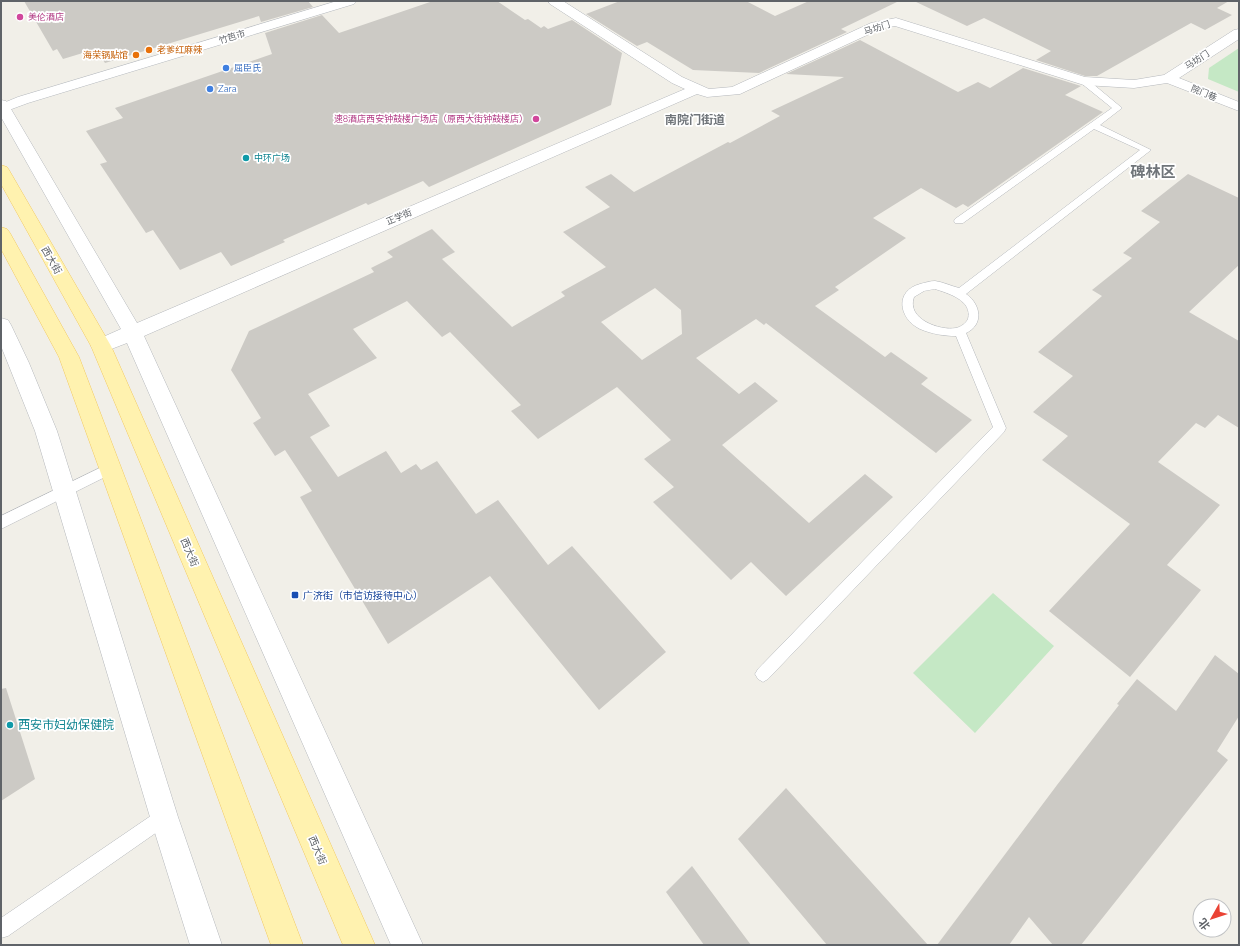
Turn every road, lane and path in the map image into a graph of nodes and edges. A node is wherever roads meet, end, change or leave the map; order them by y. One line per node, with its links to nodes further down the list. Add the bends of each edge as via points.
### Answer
1 (350, 1): 7 (street, 竹笆市)
2 (554, 1): 6 (street, 马坊门, via 677,80)
3 (1239, 33): 4 (street, 马坊门)
4 (1168, 79): 5 (street, 马坊门, via 1134,84); 8 (street, 院门巷)
5 (1084, 81): 6 (street, 马坊门, via 896,22 876,26 735,91 707,93); 9 (lane, via 1118,108)
6 (697, 88): 15 (street, 正学街)
7 (2, 107): 15 (street)
8 (1239, 107)
9 (1092, 125): 11 (lane); 13 (lane, via 1146,150)
10 (1, 170): 17 (main road, 西大街)
11 (959, 221)
12 (1, 233): 18 (main road, via 69,357)
13 (960, 293): 16 (lane, via 970,301 975,310 975,319 970,327); 16 (lane, via 935,285 923,286 914,290 908,298 907,306 912,316 933,330)
14 (1, 325): 19 (street, via 46,431)
15 (132, 331): 17 (street, 正学街); 27 (street)
16 (960, 332): 21 (lane, via 1000,428)
17 (101, 346): 26 (main road, 西大街)
18 (110, 468): 19 (lane); 25 (main road)
19 (64, 490): 20 (lane); 22 (street)
20 (1, 523)
21 (763, 674)
22 (164, 816): 23 (lane); 24 (street)
23 (1, 929)
24 (206, 945)
25 (287, 945)
26 (359, 945)
27 (407, 945)

